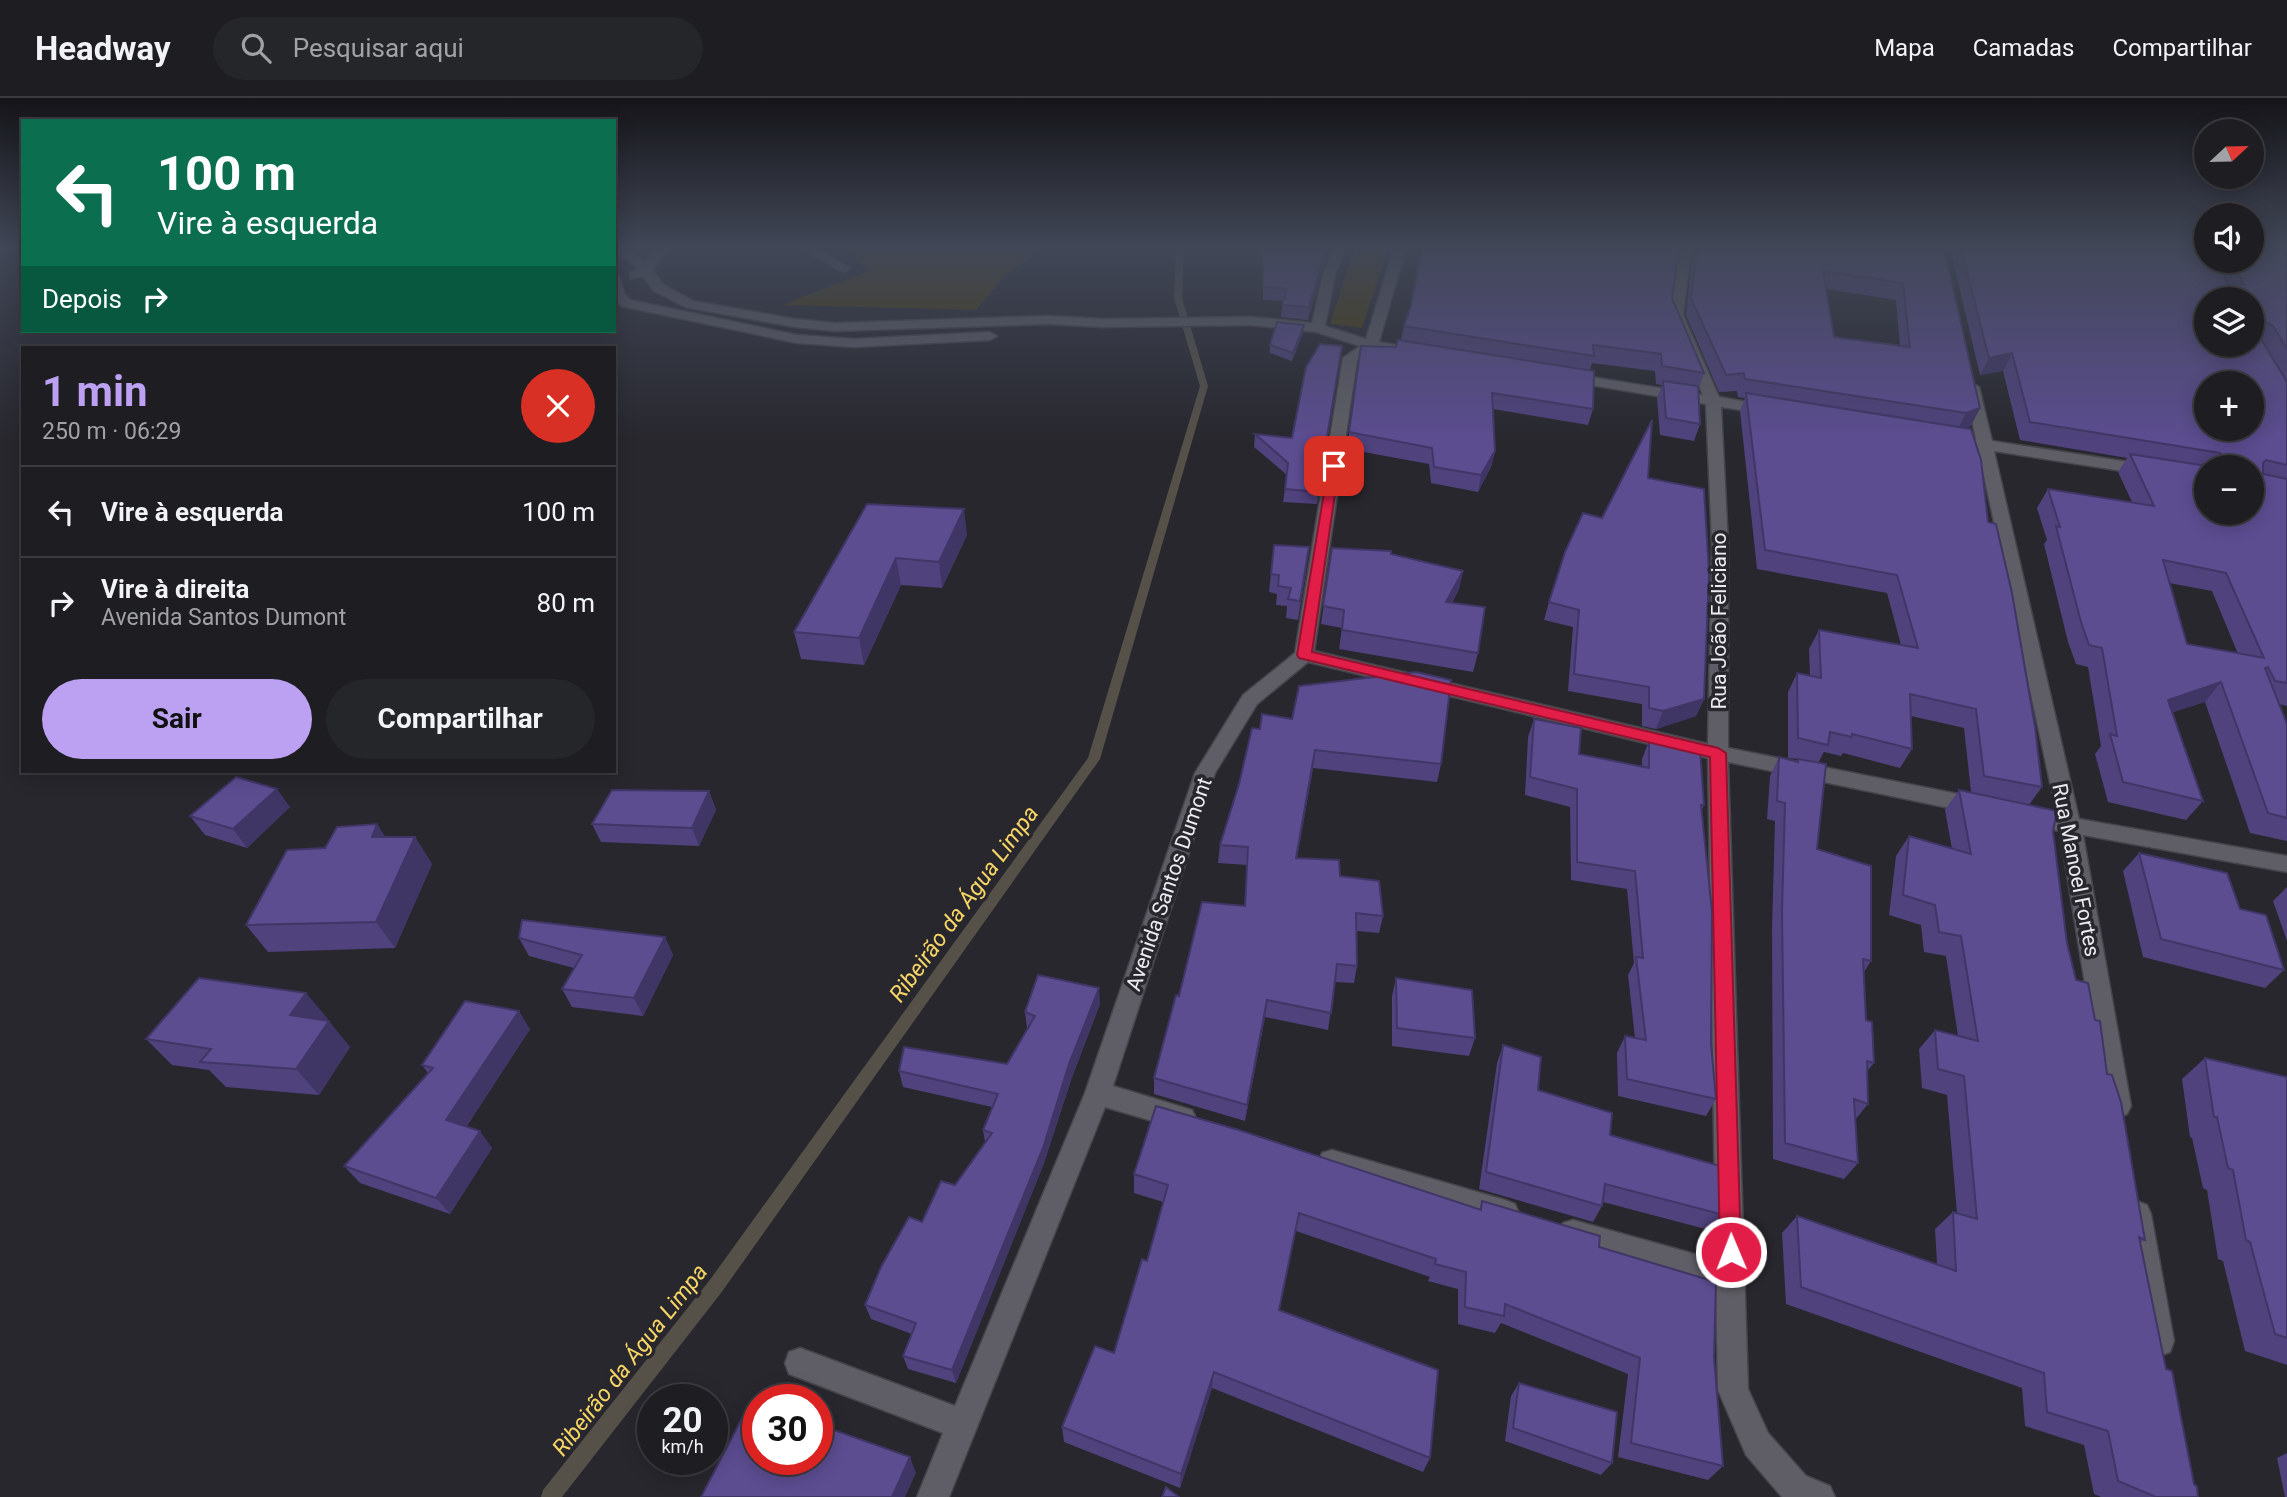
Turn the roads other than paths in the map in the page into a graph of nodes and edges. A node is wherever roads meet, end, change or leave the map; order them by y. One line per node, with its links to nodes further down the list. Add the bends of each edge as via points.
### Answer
1 (669, 313): 6 (street, via 808,340 854,343 1061,333)
2 (741, 313): 6 (street, via 835,327 1049,320)
3 (1321, 313): 7 (street)
4 (1380, 313): 8 (street)
5 (1676, 313): 12 (street, Rua João Feliciano)
6 (1103, 323): 7 (street, via 1251,321)
7 (1318, 328): 8 (street)
8 (1371, 345): 9 (street); 17 (street, via 1350,358)
9 (1426, 354)
10 (1967, 366): 15 (street, Rua Manoel Fortes)
11 (1549, 374): 12 (street)
12 (1713, 401): 13 (street); 18 (street, Rua João Feliciano, via 1720,544)
13 (1781, 412)
14 (1930, 436): 15 (street)
15 (1984, 444): 16 (street); 21 (street, Rua Manoel Fortes)
16 (2194, 477)
17 (1304, 655): 18 (street); 23 (street, Avenida Santos Dumont, via 1250,700 1205,773)
18 (1718, 753): 19 (street); 28 (street, Rua João Feliciano)
19 (2002, 811)
20 (2043, 820): 21 (street)
21 (2070, 825): 22 (street); 25 (street, Rua Manoel Fortes)
22 (2287, 864)
23 (1098, 1093): 24 (street); 31 (street, Avenida Santos Dumont)
24 (1203, 1124)
25 (2122, 1127)
26 (1309, 1155): 28 (street)
27 (2134, 1195): 29 (street)
28 (1731, 1279): 32 (street, Rua João Feliciano, via 1733,1390 1757,1444)
29 (2162, 1360)
30 (800, 1363): 31 (street)
31 (963, 1425): 33 (street, Avenida Santos Dumont)
32 (1807, 1493)
33 (933, 1497)

